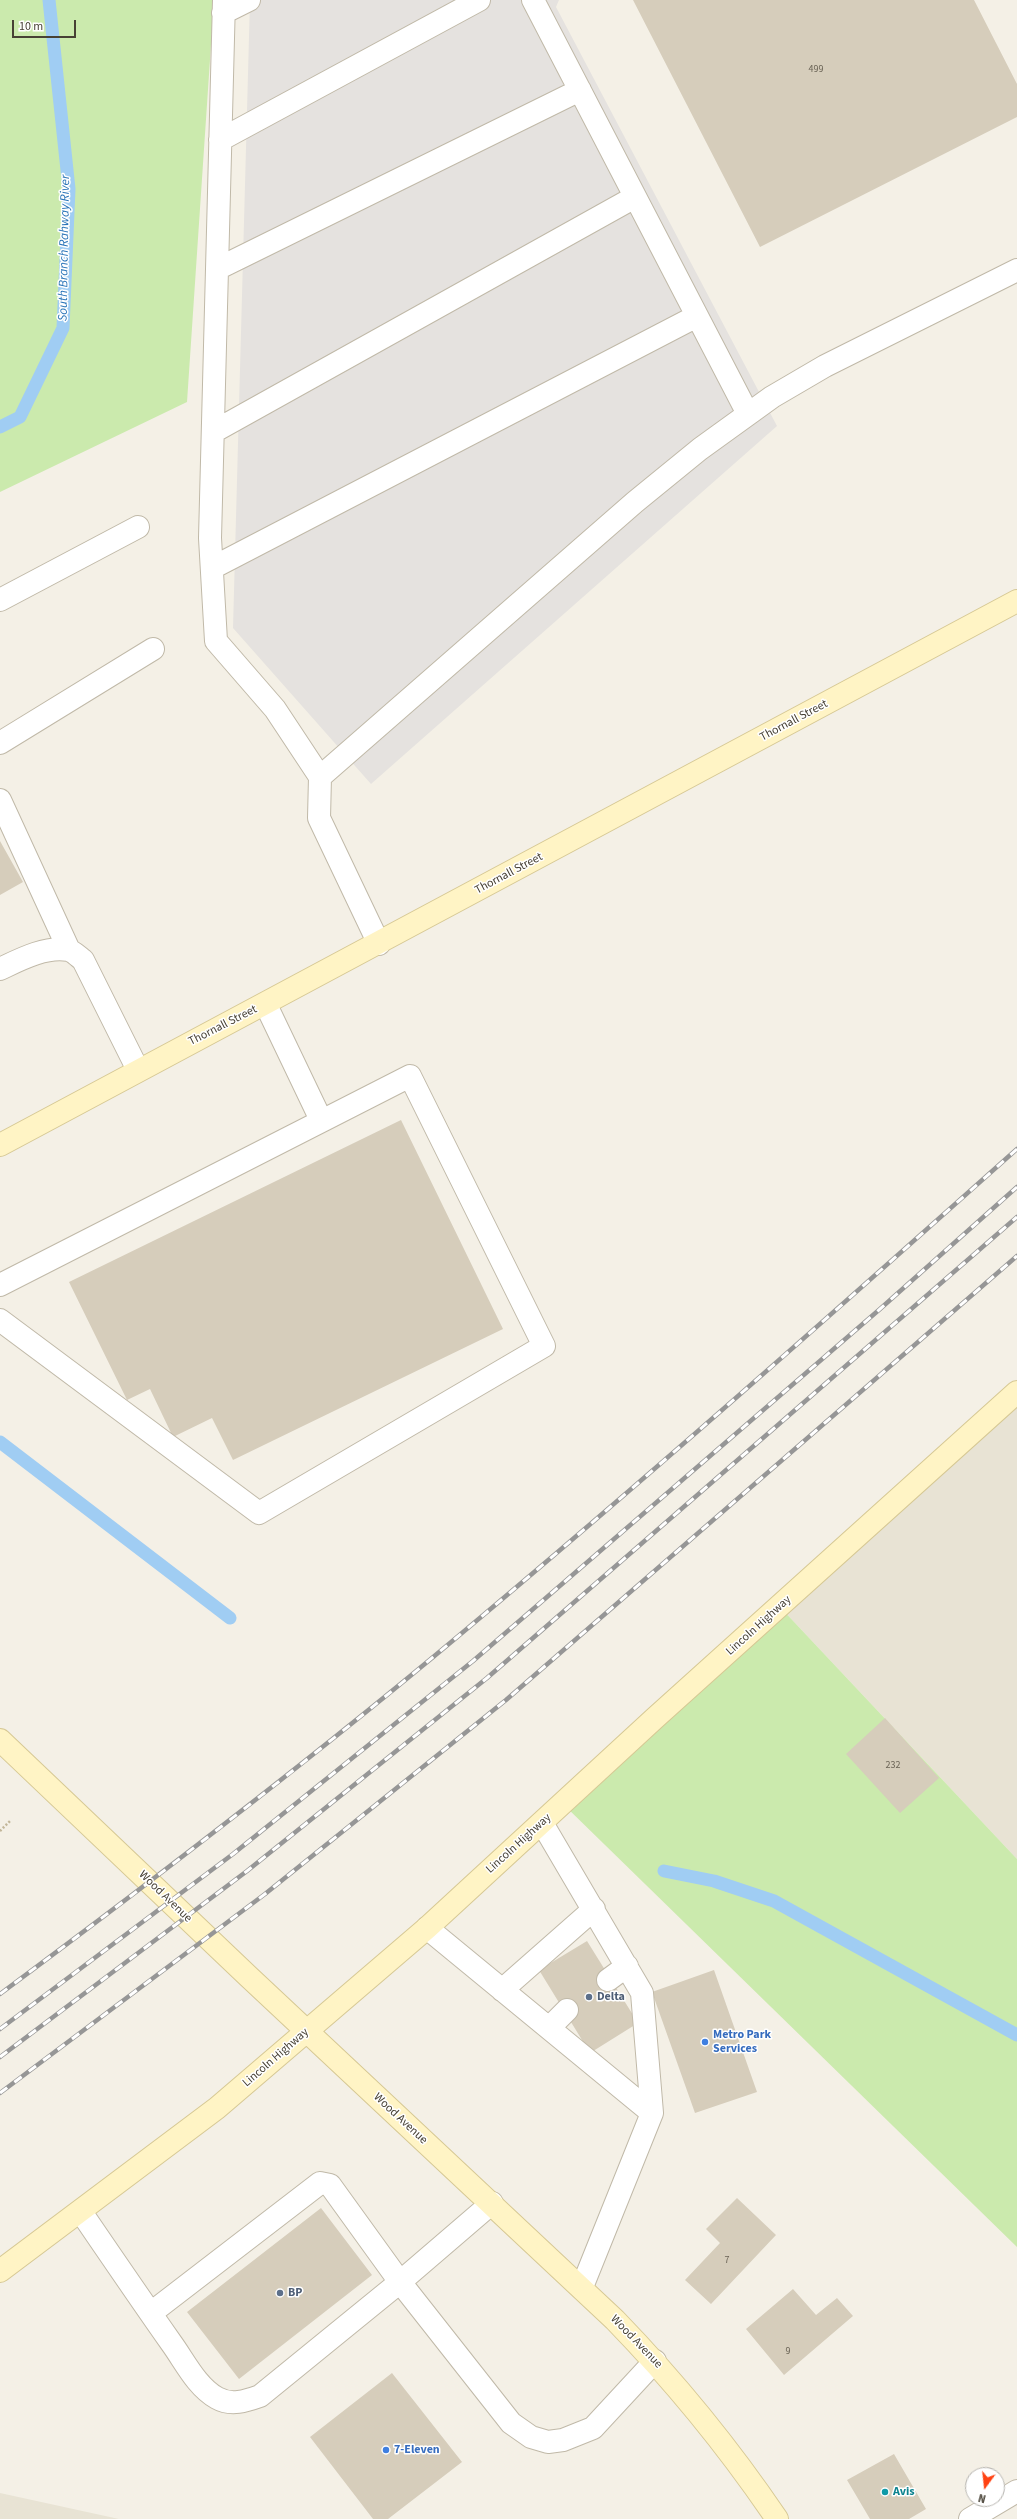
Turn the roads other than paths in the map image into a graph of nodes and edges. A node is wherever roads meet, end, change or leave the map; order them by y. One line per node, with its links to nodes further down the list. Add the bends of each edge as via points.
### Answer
1 (249, 0): 4 (lane)
2 (479, 0): 6 (lane)
3 (533, 0): 5 (lane)
4 (223, 7): 6 (lane)
5 (580, 90): 7 (lane); 8 (lane)
6 (220, 140): 8 (lane)
7 (635, 197): 10 (lane); 12 (lane)
8 (217, 269): 12 (lane)
9 (1017, 270): 11 (lane, via 825,366)
10 (697, 316): 11 (lane); 14 (lane)
11 (748, 414): 19 (lane, via 635,502)
12 (213, 432): 14 (lane, via 210,538)
13 (138, 527): 15 (lane)
14 (212, 568): 19 (lane, via 216,641 275,709)
15 (0, 600)
16 (1017, 601): 21 (main road, Thornall Street)
17 (153, 649): 18 (lane)
18 (0, 743)
19 (320, 777): 21 (lane, via 319,818)
20 (0, 800): 22 (lane)
21 (379, 944): 24 (main road, Thornall Street)
22 (69, 950): 23 (lane, via 48,951 22,958); 25 (lane, via 84,960)
23 (0, 969)
24 (266, 1004): 25 (main road, Thornall Street); 26 (lane)
25 (138, 1070): 27 (main road, Thornall Street)
26 (321, 1120): 28 (lane); 29 (lane, via 410,1076 544,1346 258,1513)
27 (0, 1145)
28 (0, 1285)
29 (0, 1320)
30 (1017, 1392): 32 (main road, Lincoln Highway)
31 (0, 1740): 40 (main road, Wood Avenue)
32 (542, 1823): 33 (lane); 34 (main road, Lincoln Highway)
33 (594, 1909): 35 (lane); 37 (lane)
34 (427, 1928): 37 (lane); 40 (main road, Lincoln Highway)
35 (626, 1966): 36 (lane); 41 (lane, via 642,1993)
36 (608, 1980)
37 (502, 1990): 39 (lane)
38 (567, 2010): 39 (lane)
39 (549, 2028): 41 (lane)
40 (306, 2031): 42 (main road, Wood Avenue); 43 (main road, Lincoln Highway, via 217,2108)
41 (652, 2113): 46 (lane)
42 (492, 2203): 45 (lane); 46 (main road, Wood Avenue)
43 (81, 2212): 44 (main road, Lincoln Highway); 47 (lane)
44 (0, 2271)
45 (400, 2282): 47 (lane, via 282,2380 260,2396 245,2402 232,2403 216,2398 200,2383); 47 (lane, via 330,2185 320,2183); 48 (lane, via 511,2423 537,2439 548,2442 563,2440 593,2428)
46 (582, 2287): 48 (main road, Wood Avenue)
47 (151, 2314)
48 (654, 2360): 50 (main road, Wood Avenue, via 726,2446)
49 (1017, 2491): 51 (lane)
50 (778, 2519)
51 (970, 2519)

